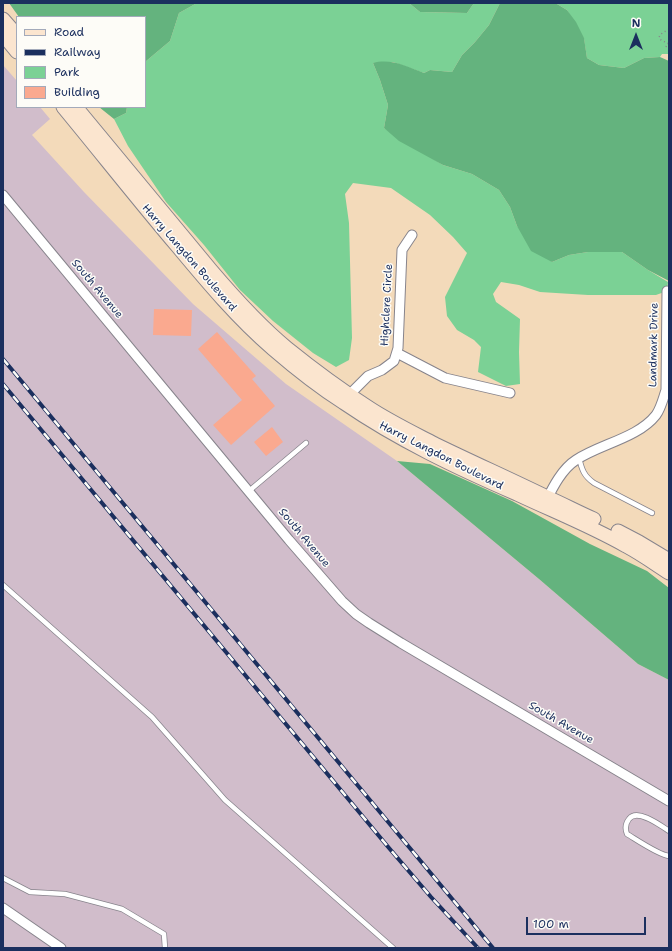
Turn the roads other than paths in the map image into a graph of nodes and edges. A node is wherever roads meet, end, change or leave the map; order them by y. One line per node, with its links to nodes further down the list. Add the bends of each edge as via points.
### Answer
1 (3, 19): 2 (main road)
2 (16, 34)
3 (3, 35): 4 (main road)
4 (16, 51)
5 (64, 108): 12 (main road, Harry Langdon Boulevard, via 223,300 272,348 322,388)
6 (77, 108): 12 (main road, Harry Langdon Boulevard, via 233,296 286,347)
7 (3, 195): 15 (street, South Avenue)
8 (412, 235): 10 (street, Highclere Circle, via 402,250)
9 (667, 291): 14 (street, Landmark Drive, via 666,390 661,406 646,426)
10 (397, 353): 11 (street, via 445,378); 12 (street, Highclere Circle, via 394,361 368,376)
11 (510, 393)
12 (346, 398): 16 (main road, Harry Langdon Boulevard)
13 (306, 443): 15 (lane)
14 (579, 458): 16 (street, Landmark Drive, via 561,475); 17 (lane, via 581,468 589,480)
15 (249, 491): 21 (street, South Avenue, via 342,601 364,620)
16 (546, 502): 18 (main road, Harry Langdon Boulevard, via 615,530); 19 (main road, Harry Langdon Boulevard, via 646,557)
17 (652, 513)
18 (669, 560)
19 (669, 573)
20 (3, 585): 28 (lane, via 152,717 225,800)
21 (669, 800)
22 (669, 831): 23 (lane, via 642,816 634,815 626,824 627,834)
23 (669, 856)
24 (3, 878): 27 (lane, via 30,892 65,894 122,909 164,934)
25 (3, 908): 26 (street)
26 (61, 948)
27 (165, 948)
28 (393, 948)

